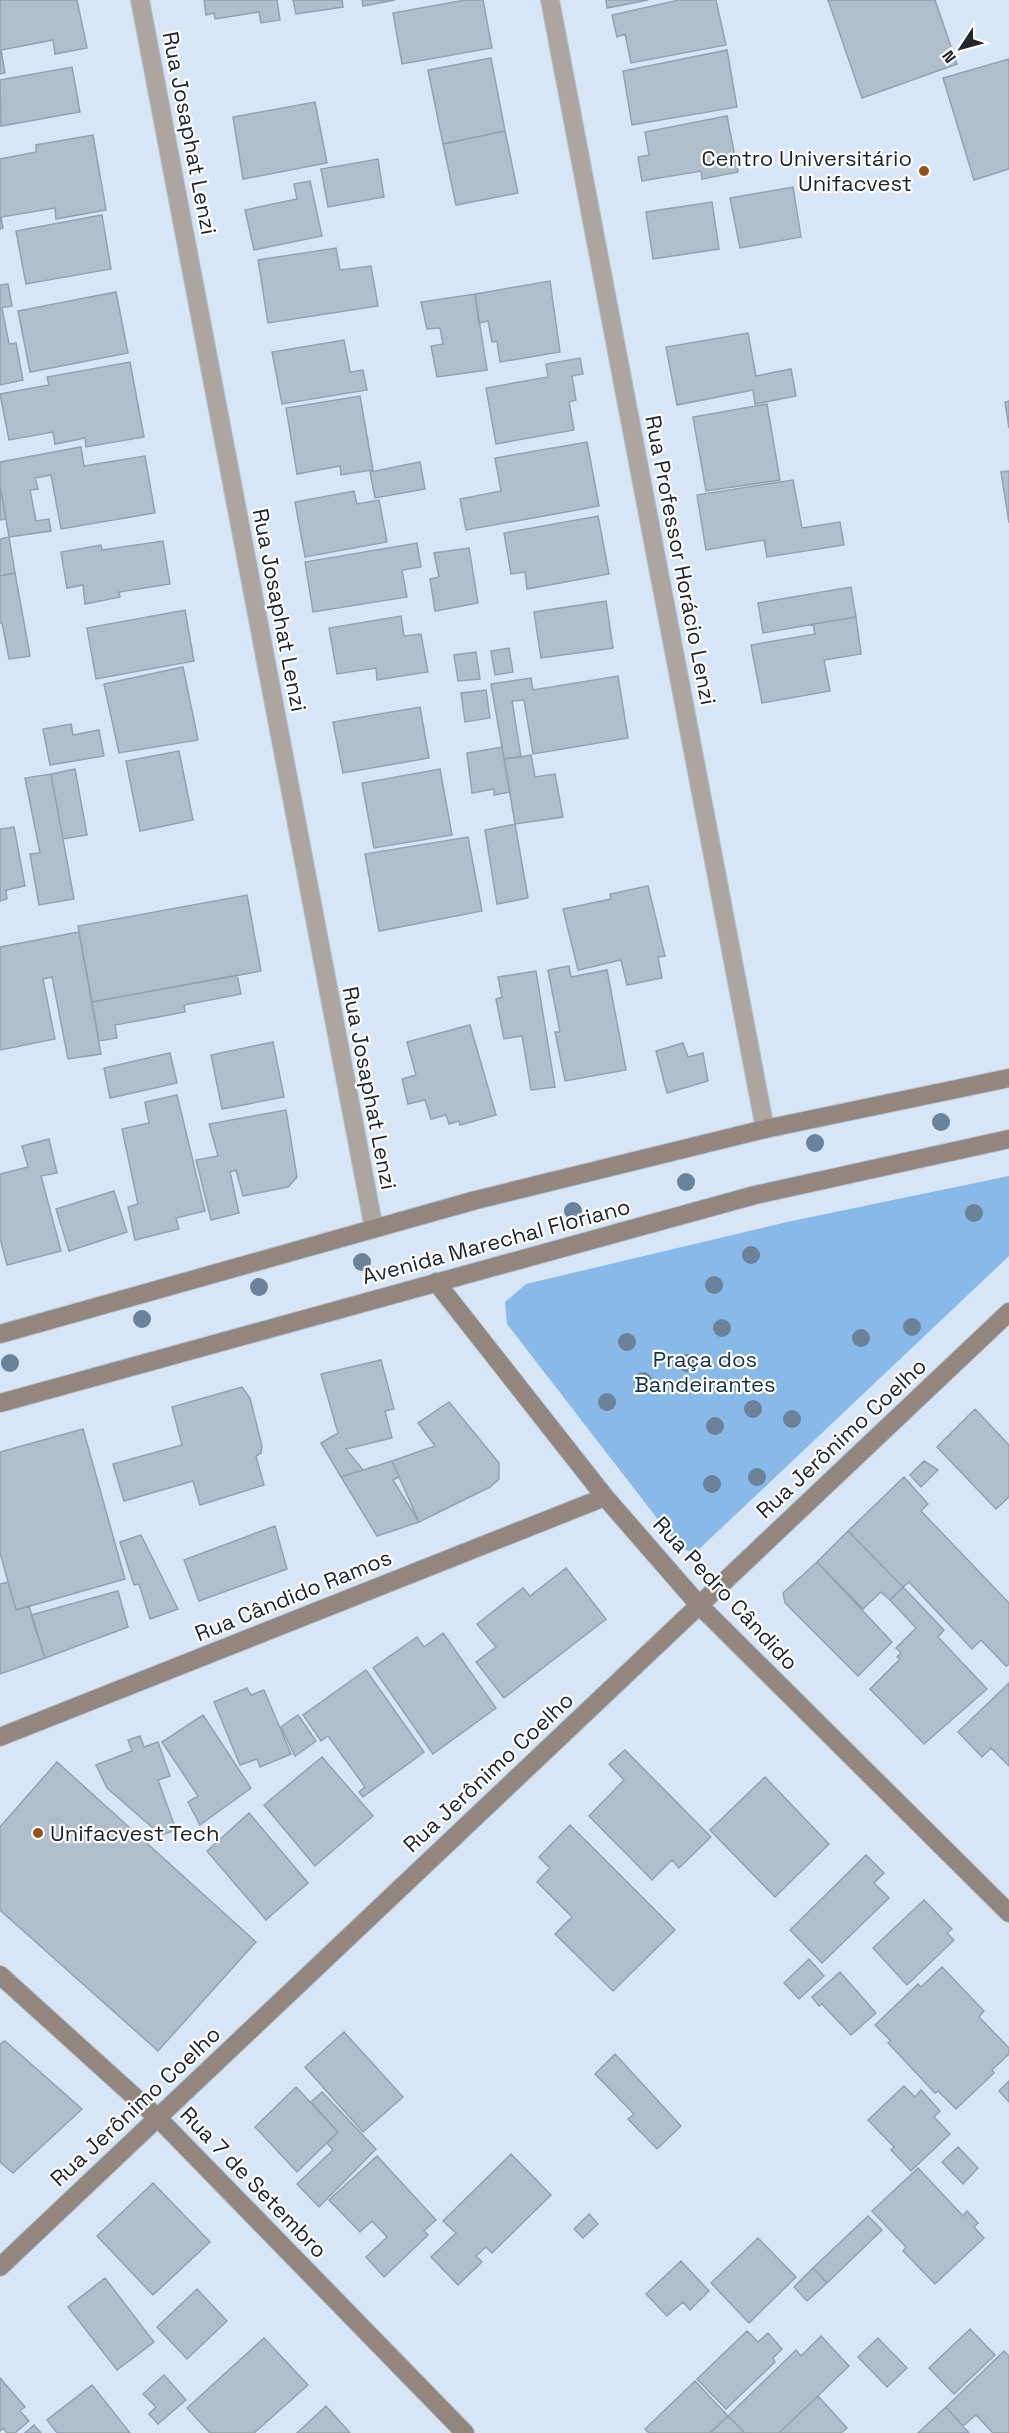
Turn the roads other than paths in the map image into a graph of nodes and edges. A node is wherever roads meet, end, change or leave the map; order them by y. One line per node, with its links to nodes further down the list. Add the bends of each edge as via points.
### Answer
1 (140, 0): 6 (street, Rua Josaphat Lenzi)
2 (550, 0): 4 (street, Rua Professor Horácio Lenzi)
3 (1009, 1078): 4 (street, Avenida Marechal Floriano)
4 (765, 1129): 6 (street, Avenida Marechal Floriano)
5 (1009, 1139): 7 (street, Avenida Marechal Floriano, via 755,1195)
6 (374, 1229): 9 (street, Avenida Marechal Floriano)
7 (436, 1282): 10 (street, Avenida Marechal Floriano); 11 (street, Rua Pedro Cândido)
8 (1009, 1312): 12 (street, Rua Jerônimo Coelho)
9 (0, 1334)
10 (0, 1403)
11 (605, 1497): 12 (street, Rua Pedro Cândido); 13 (street, Rua Cândido Ramos)
12 (699, 1605): 14 (street, Rua Pedro Cândido); 16 (street, Rua Jerônimo Coelho)
13 (0, 1737)
14 (1009, 1913)
15 (0, 1975): 16 (street, Rua 7 de Setembro)
16 (158, 2118): 17 (street, Rua Jerônimo Coelho); 18 (street, Rua 7 de Setembro)
17 (0, 2267)
18 (465, 2433)

